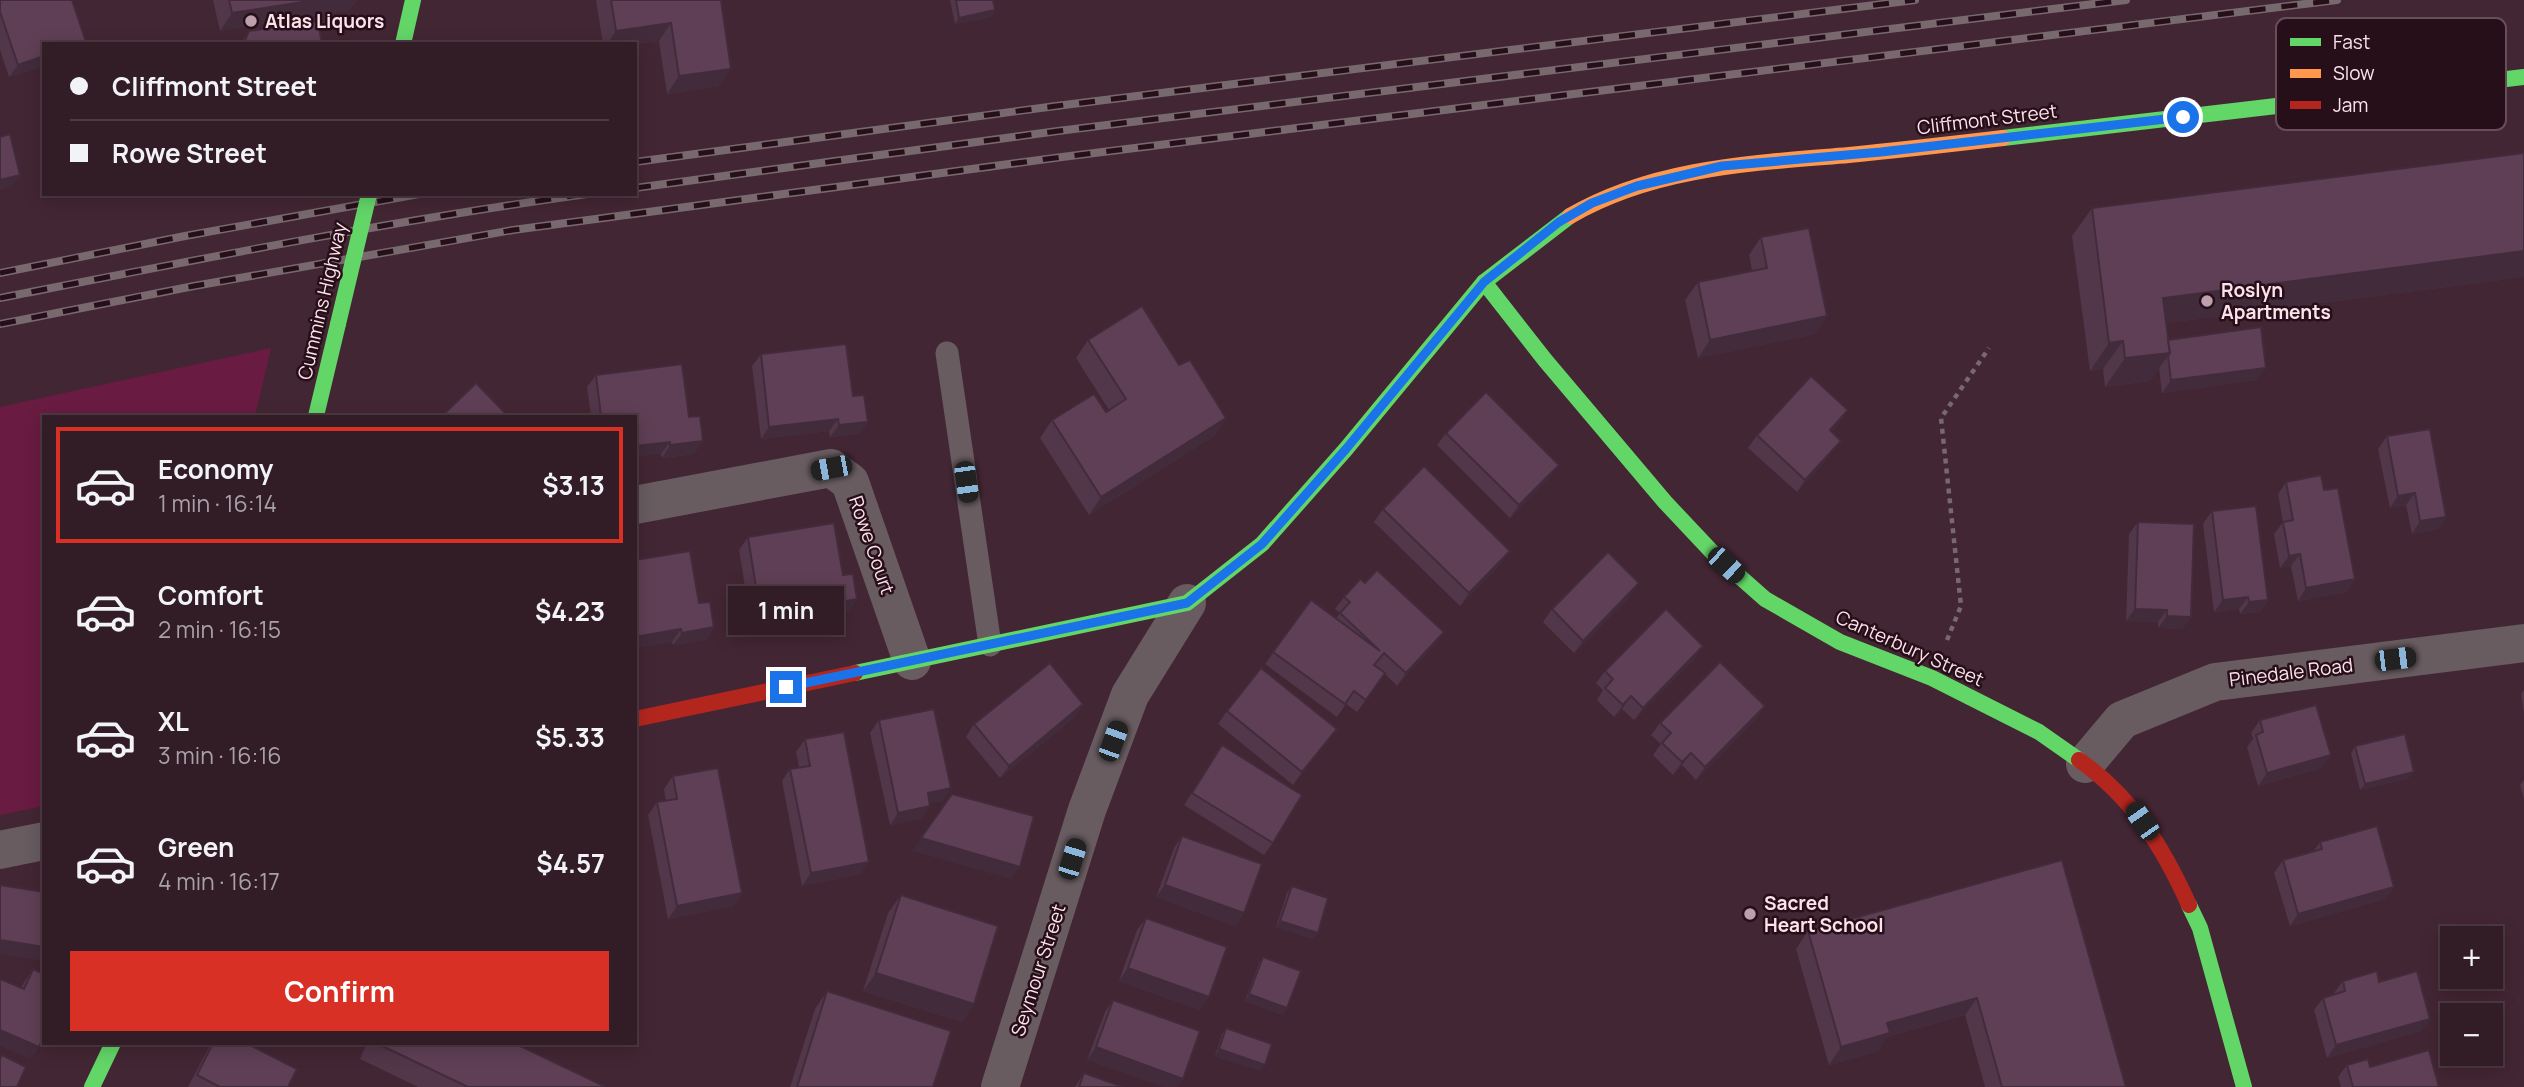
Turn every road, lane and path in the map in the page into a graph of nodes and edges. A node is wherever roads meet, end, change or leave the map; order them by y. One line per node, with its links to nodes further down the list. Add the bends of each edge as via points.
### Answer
1 (413, 0): 2 (street)
2 (403, 42)
3 (2524, 77): 4 (street, Cliffmont Street)
4 (2506, 79)
5 (2276, 106): 7 (street, Cliffmont Street, via 1894,151 1722,166 1637,186 1592,203 1559,222)
6 (369, 196): 10 (street, Cummins Highway, bridge)
7 (1484, 282): 12 (street, Seymour Street, via 1262,544); 18 (street, Canterbury Street, via 1665,502 1765,599 1840,642 1932,678 2039,732)
8 (1989, 348): 13 (path, via 1941,418)
9 (947, 353): 15 (lane)
10 (316, 415)
11 (637, 505): 16 (street, Rowe Court, via 831,468 850,482)
12 (1187, 603): 15 (street); 23 (street, Seymour Street, via 1130,695 1087,810)
13 (1961, 606)
14 (2524, 643): 18 (street, Pinedale Road, via 2215,682 2122,720)
15 (990, 645): 16 (street)
16 (912, 661): 17 (street)
17 (637, 719)
18 (2085, 764): 24 (street, Canterbury Street, via 2129,803 2168,859 2200,928)
19 (42, 841): 20 (street)
20 (0, 850)
21 (112, 1045): 22 (street)
22 (92, 1087)
23 (1000, 1087)
24 (2244, 1087)

